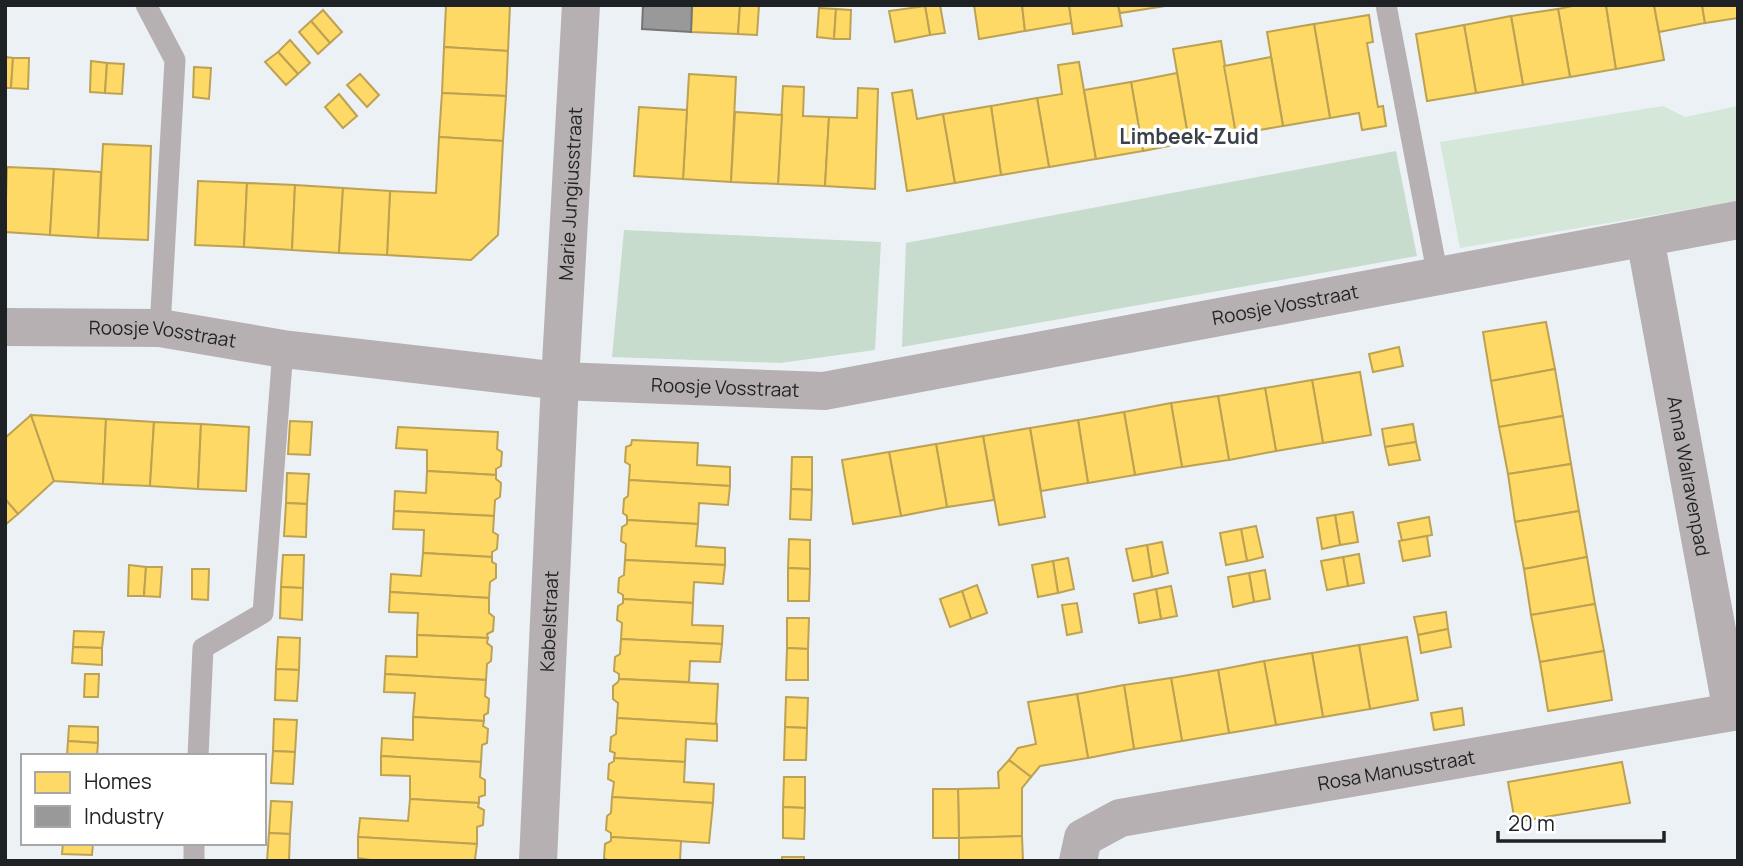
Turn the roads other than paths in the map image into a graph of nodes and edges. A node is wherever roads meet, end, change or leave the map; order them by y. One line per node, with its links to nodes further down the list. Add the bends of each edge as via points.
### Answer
1 (146, 5): 8 (lane, via 175,60)
2 (581, 5): 10 (street, Marie Jungiusstraat)
3 (1386, 5): 6 (lane)
4 (1738, 220): 5 (street, Roosje Vosstraat)
5 (1644, 237): 6 (street, Roosje Vosstraat); 11 (street, Anna Walravenpad)
6 (1438, 277): 10 (street, Roosje Vosstraat, via 824,391)
7 (5, 327): 8 (street, Roosje Vosstraat)
8 (160, 328): 9 (street, Roosje Vosstraat)
9 (283, 349): 10 (street, Roosje Vosstraat); 12 (lane, via 263,613 203,648)
10 (560, 381): 13 (street, Kabelstraat)
11 (1735, 712): 14 (street, Rosa Manusstraat, via 1121,818 1083,838)
12 (198, 754)
13 (538, 861)
14 (1078, 861)

